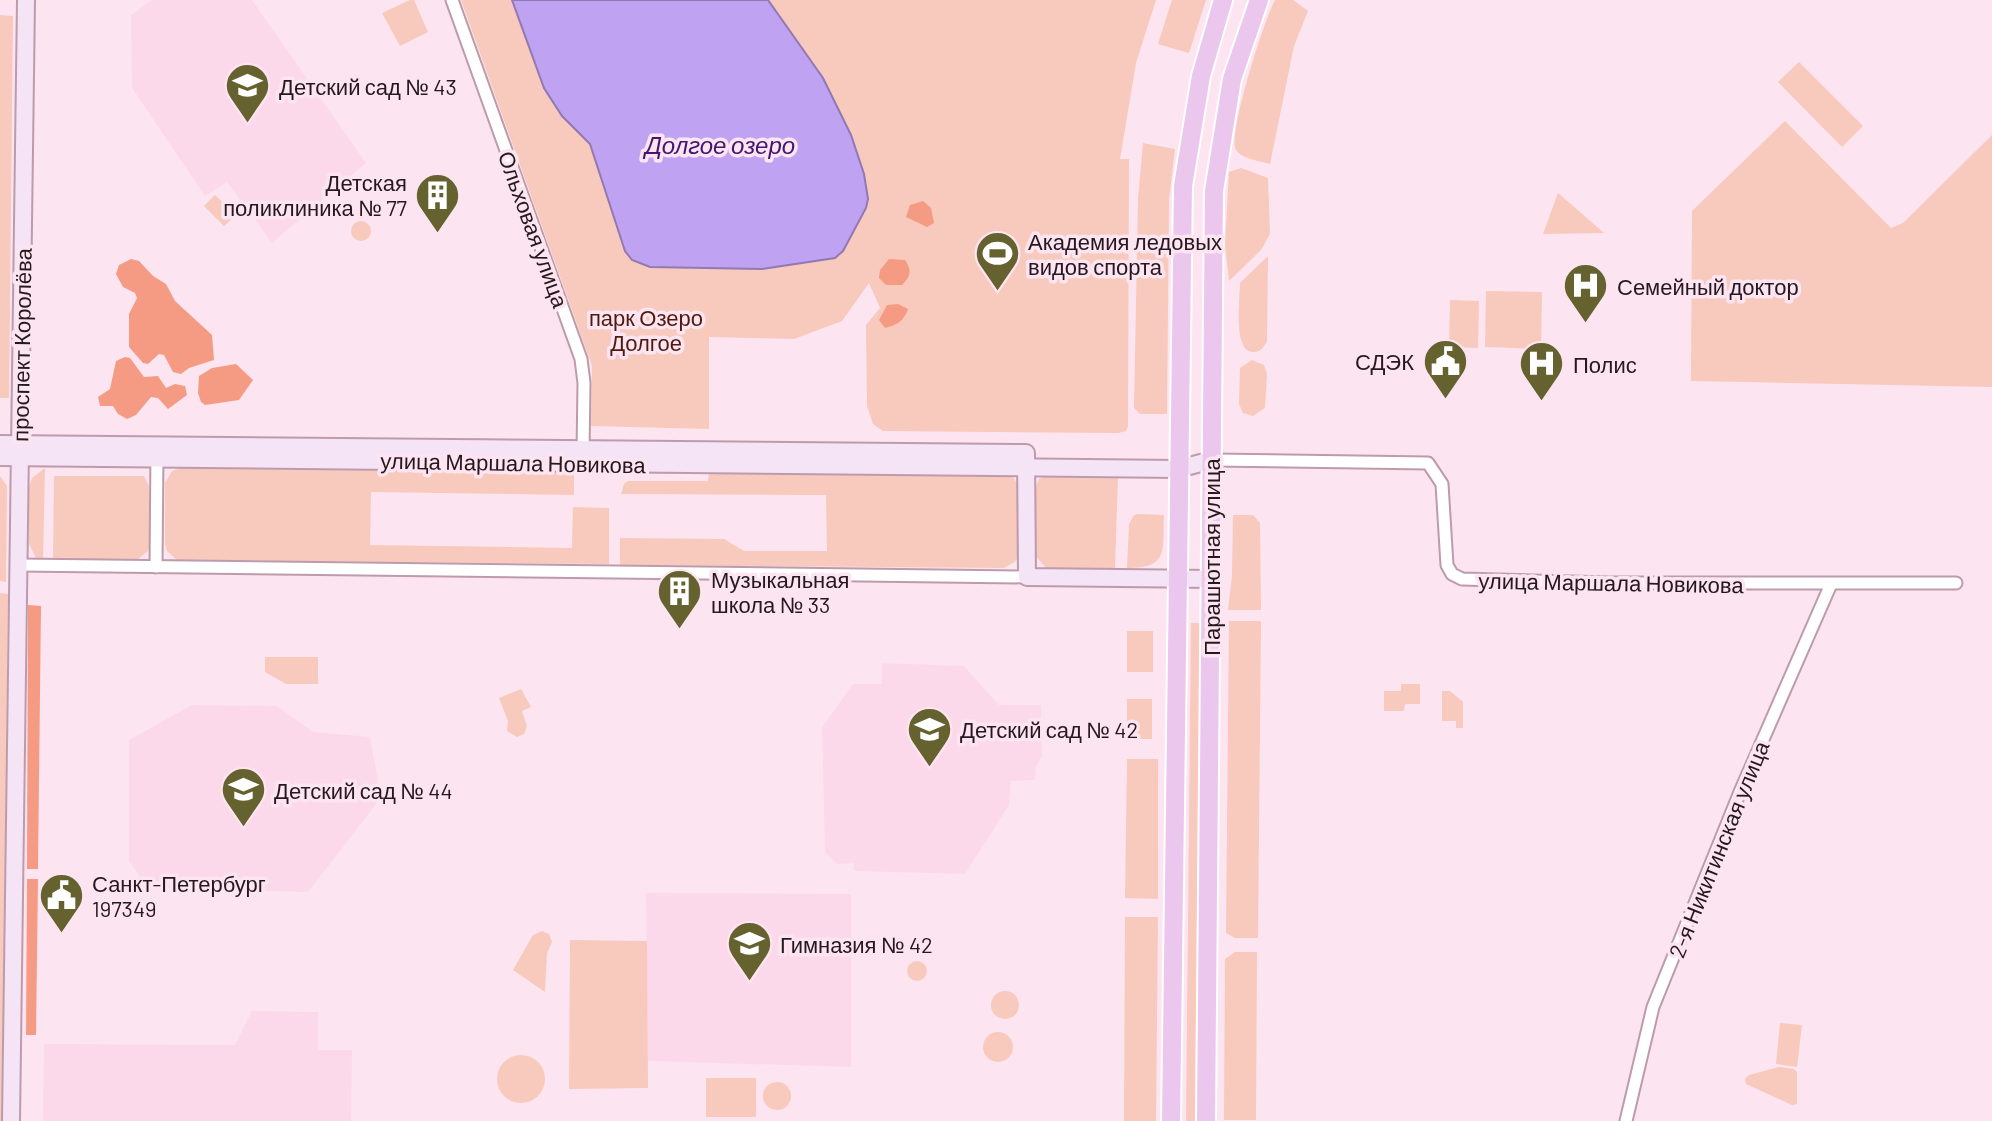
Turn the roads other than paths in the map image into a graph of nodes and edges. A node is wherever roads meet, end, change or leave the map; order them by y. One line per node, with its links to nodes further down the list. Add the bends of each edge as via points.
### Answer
1 (26, 0): 6 (street, проспект Королёва)
2 (452, 0): 8 (street, Ольховая улица, via 581,359)
3 (1223, 0): 12 (main road, Парашютная улица, via 1201,76 1183,186)
4 (1259, 0): 11 (main road, Парашютная улица, via 1232,79 1214,191)
5 (0, 444): 6 (street, улица Маршала Новикова)
6 (20, 451): 7 (street, улица Маршала Новикова); 9 (street, улица Маршала Новикова); 13 (street, проспект Королёва)
7 (157, 452): 8 (street, улица Маршала Новикова); 14 (street)
8 (583, 456): 10 (street, улица Маршала Новикова)
9 (0, 457)
10 (1026, 460): 12 (street, улица Маршала Новикова); 15 (street)
11 (1212, 460): 12 (street, улица Маршала Новикова); 17 (main road, Парашютная улица); 19 (street, улица Маршала Новикова, via 1428,463 1442,484 1447,565 1462,579)
12 (1178, 469): 16 (main road, Парашютная улица)
13 (18, 565): 14 (street); 20 (street, проспект Королёва)
14 (156, 567): 15 (street)
15 (1027, 577): 16 (street)
16 (1176, 579): 17 (street); 21 (main road, Парашютная улица)
17 (1212, 579): 22 (main road, Парашютная улица)
18 (1956, 583): 19 (street, улица Маршала Новикова)
19 (1831, 584): 23 (street, 2-я Никитинская улица, via 1653,1007)
20 (11, 1121)
21 (1171, 1121)
22 (1206, 1121)
23 (1626, 1121)

